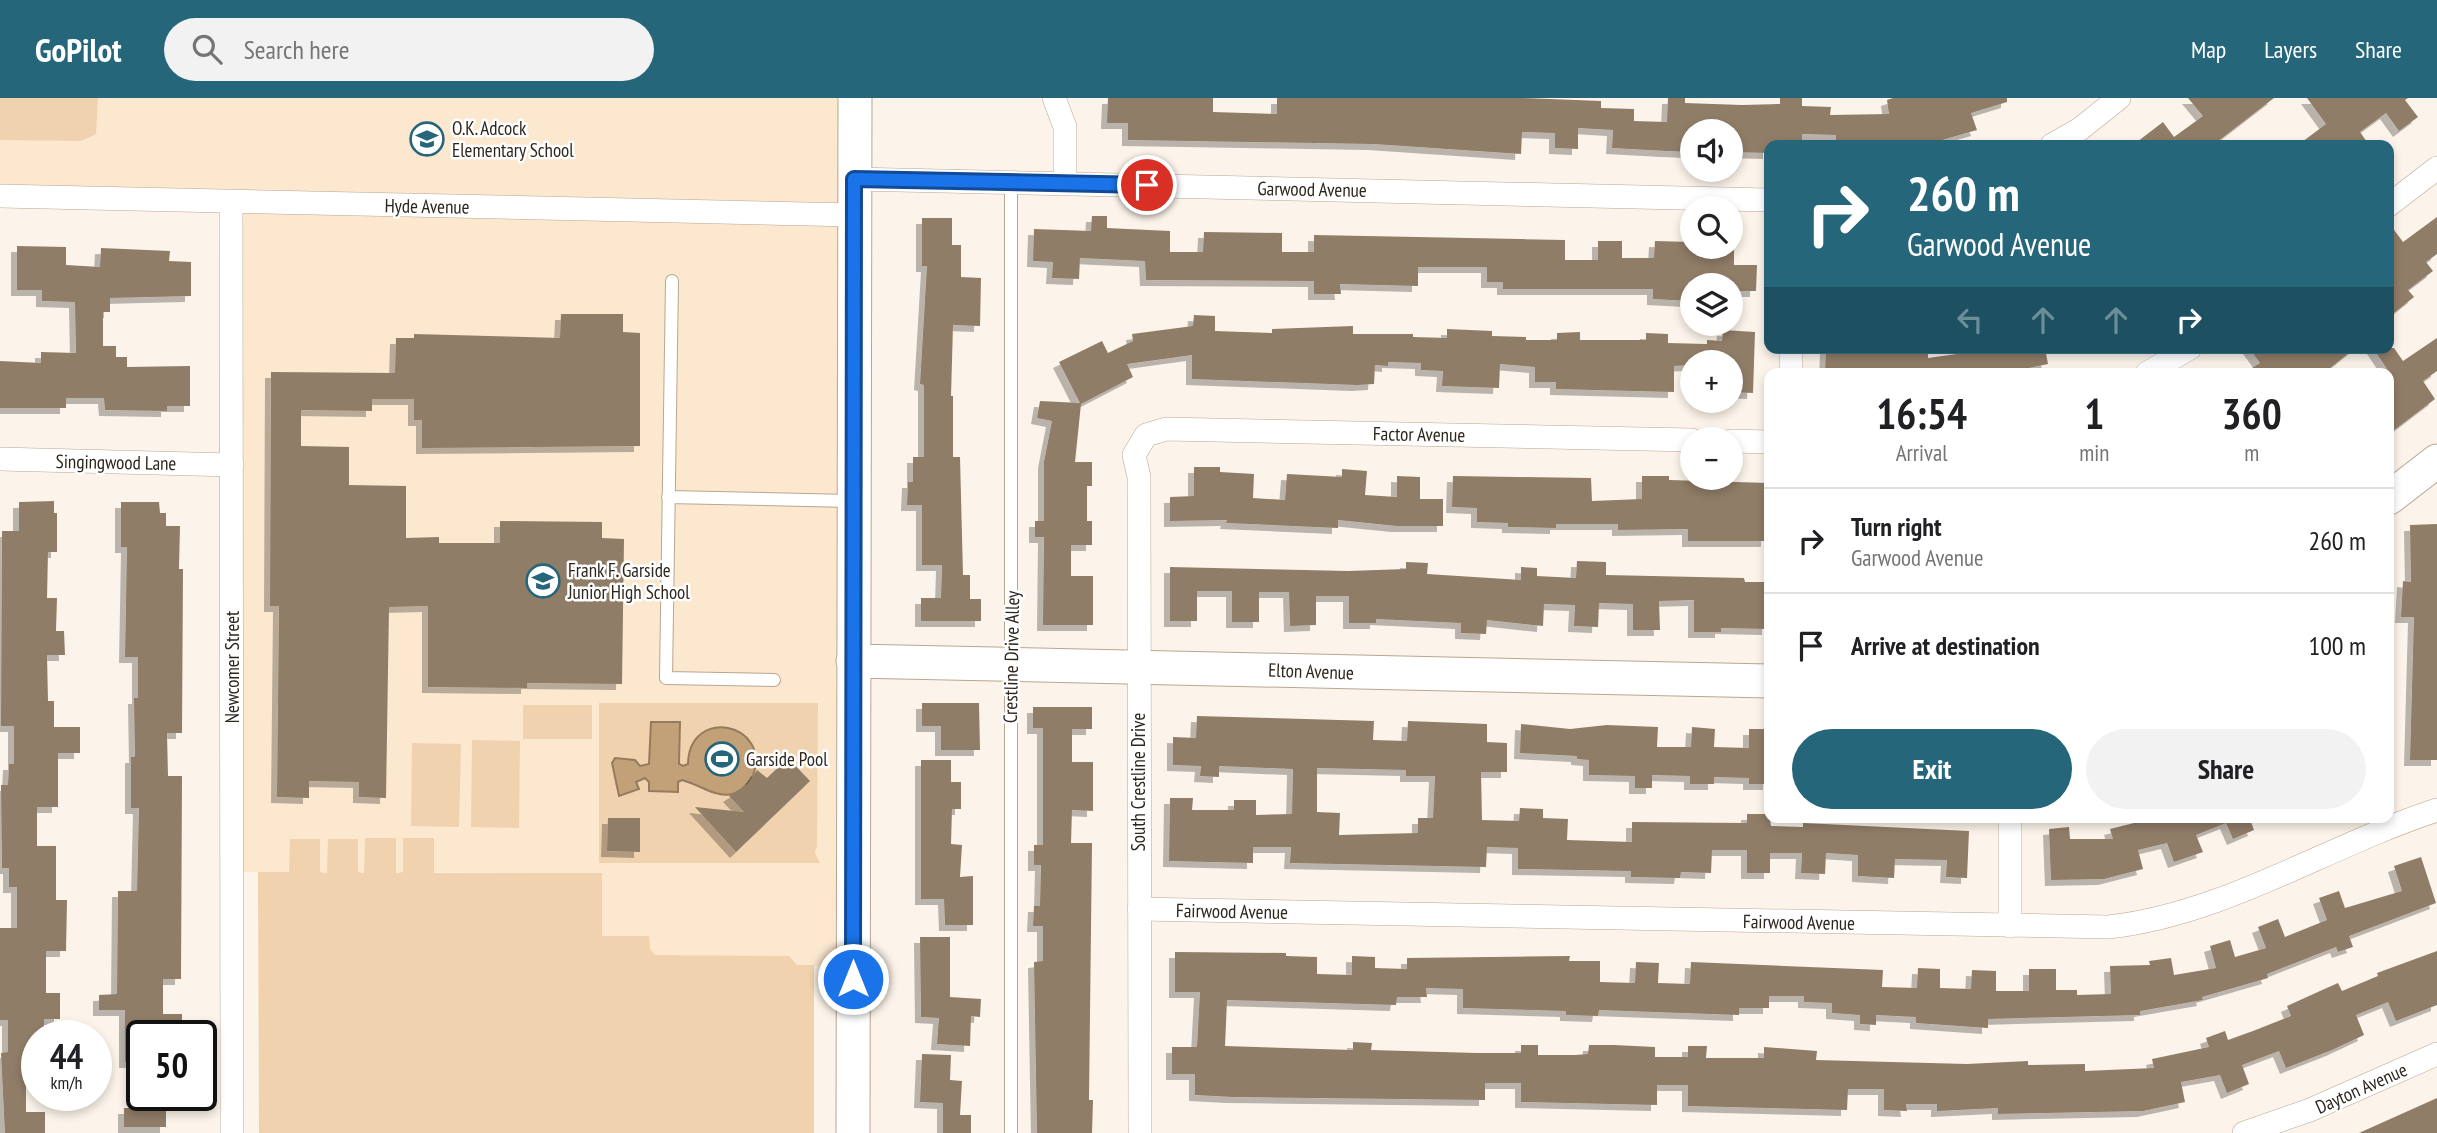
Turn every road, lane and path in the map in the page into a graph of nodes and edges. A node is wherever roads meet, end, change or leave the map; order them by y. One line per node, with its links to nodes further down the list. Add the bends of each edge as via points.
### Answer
1 (855, 98): 6 (main road)
2 (1054, 98): 8 (street, via 1065,127)
3 (2119, 98): 4 (street)
4 (2061, 140)
5 (2437, 168): 12 (street)
6 (854, 179): 7 (street, Garwood Avenue); 13 (main road)
7 (1011, 182): 8 (street, Garwood Avenue); 28 (lane, Crestline Drive Alley)
8 (1065, 183): 10 (street, Garwood Avenue)
9 (0, 196): 11 (street, Hyde Avenue)
10 (1764, 200)
11 (232, 201): 13 (street, Hyde Avenue); 23 (street, Newcomer Street)
12 (2394, 201)
13 (854, 215): 26 (main road)
14 (672, 281): 25 (lane)
15 (2180, 354): 16 (street)
16 (2156, 368)
17 (1146, 435): 18 (street, Factor Avenue, via 1166,429); 29 (street, South Crestline Drive, via 1134,455 1139,477)
18 (1680, 440)
19 (1743, 441): 20 (street)
20 (1764, 442)
21 (0, 459): 23 (street, Singingwood Lane)
22 (2437, 461): 24 (main road)
23 (232, 465): 37 (street, Newcomer Street)
24 (2394, 494)
25 (668, 497): 26 (lane); 30 (lane, via 666,678)
26 (855, 502): 27 (main road)
27 (853, 661): 28 (main road, Elton Avenue); 38 (main road)
28 (1011, 664): 29 (main road, Elton Avenue); 39 (lane, Crestline Drive Alley)
29 (1137, 666): 31 (main road, Elton Avenue); 34 (street, South Crestline Drive)
30 (775, 680)
31 (1764, 681)
32 (2437, 810): 35 (street, Fairwood Avenue, via 2381,828 2200,908 2109,927)
33 (2010, 823): 35 (street)
34 (1139, 909): 35 (street, Fairwood Avenue); 40 (street, South Crestline Drive)
35 (2010, 926)
36 (2437, 1054): 41 (street, Dayton Avenue, via 2310,1110)
37 (232, 1133)
38 (853, 1133)
39 (1011, 1133)
40 (1140, 1133)
41 (2244, 1133)

